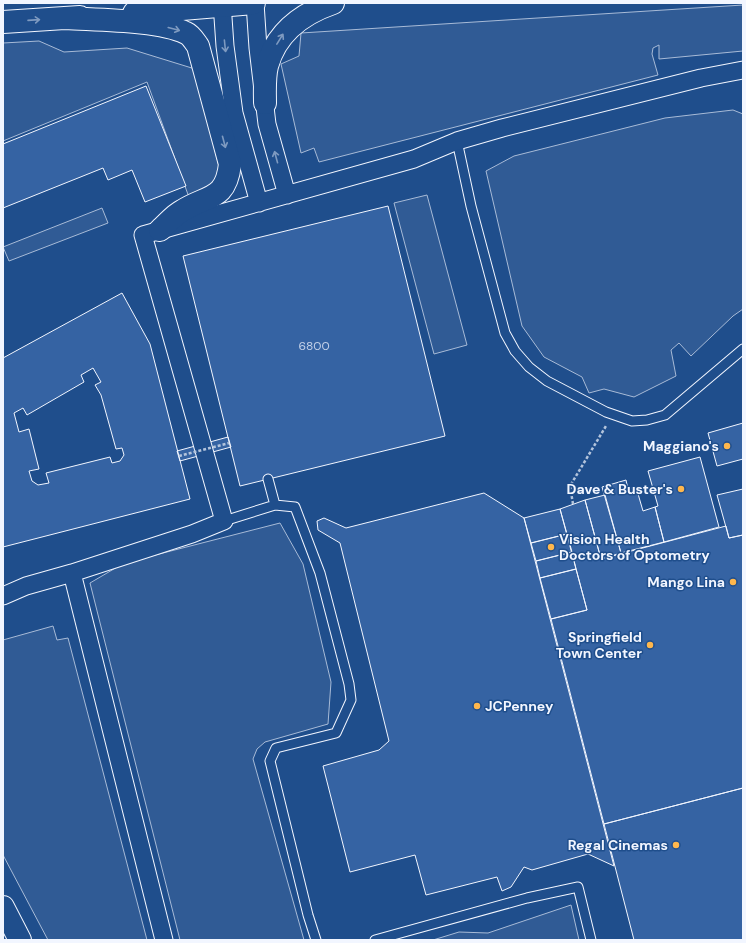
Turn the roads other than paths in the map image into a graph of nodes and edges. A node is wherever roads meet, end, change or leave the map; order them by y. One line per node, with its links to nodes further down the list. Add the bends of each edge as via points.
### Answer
1 (254, 3): 3 (main road); 7 (street)
2 (332, 3): 7 (main road, one-way to 2, via 267,67 283,34 293,23 310,12)
3 (222, 5): 4 (main road); 10 (street, one-way to 10, via 234,113)
4 (66, 18): 5 (main road, one-way to 4); 11 (main road, one-way to 11, via 175,28 188,34 198,46 230,164 228,177 222,191 181,211)
5 (3, 22)
6 (743, 70): 8 (street, via 650,90)
7 (265, 103): 9 (street, one-way to 7, via 267,124)
8 (457, 142): 9 (street, via 414,159); 12 (lane, via 471,206 505,333 511,345 529,366 547,381 612,414 632,421 647,420 665,415)
9 (287, 195): 10 (street)
10 (259, 203): 11 (street)
11 (160, 230): 15 (street, via 143,235)
12 (743, 349)
13 (268, 479): 14 (lane)
14 (275, 505): 15 (lane); 21 (lane, via 294,507 322,580 351,700 336,732 276,748 270,761)
15 (224, 521): 16 (street)
16 (72, 573): 17 (street, via 50,578); 20 (street)
17 (3, 596)
18 (3, 907): 19 (main road)
19 (20, 940)
20 (164, 940)
21 (316, 940)
22 (375, 940): 23 (lane, via 527,898 578,887)
23 (591, 940)

